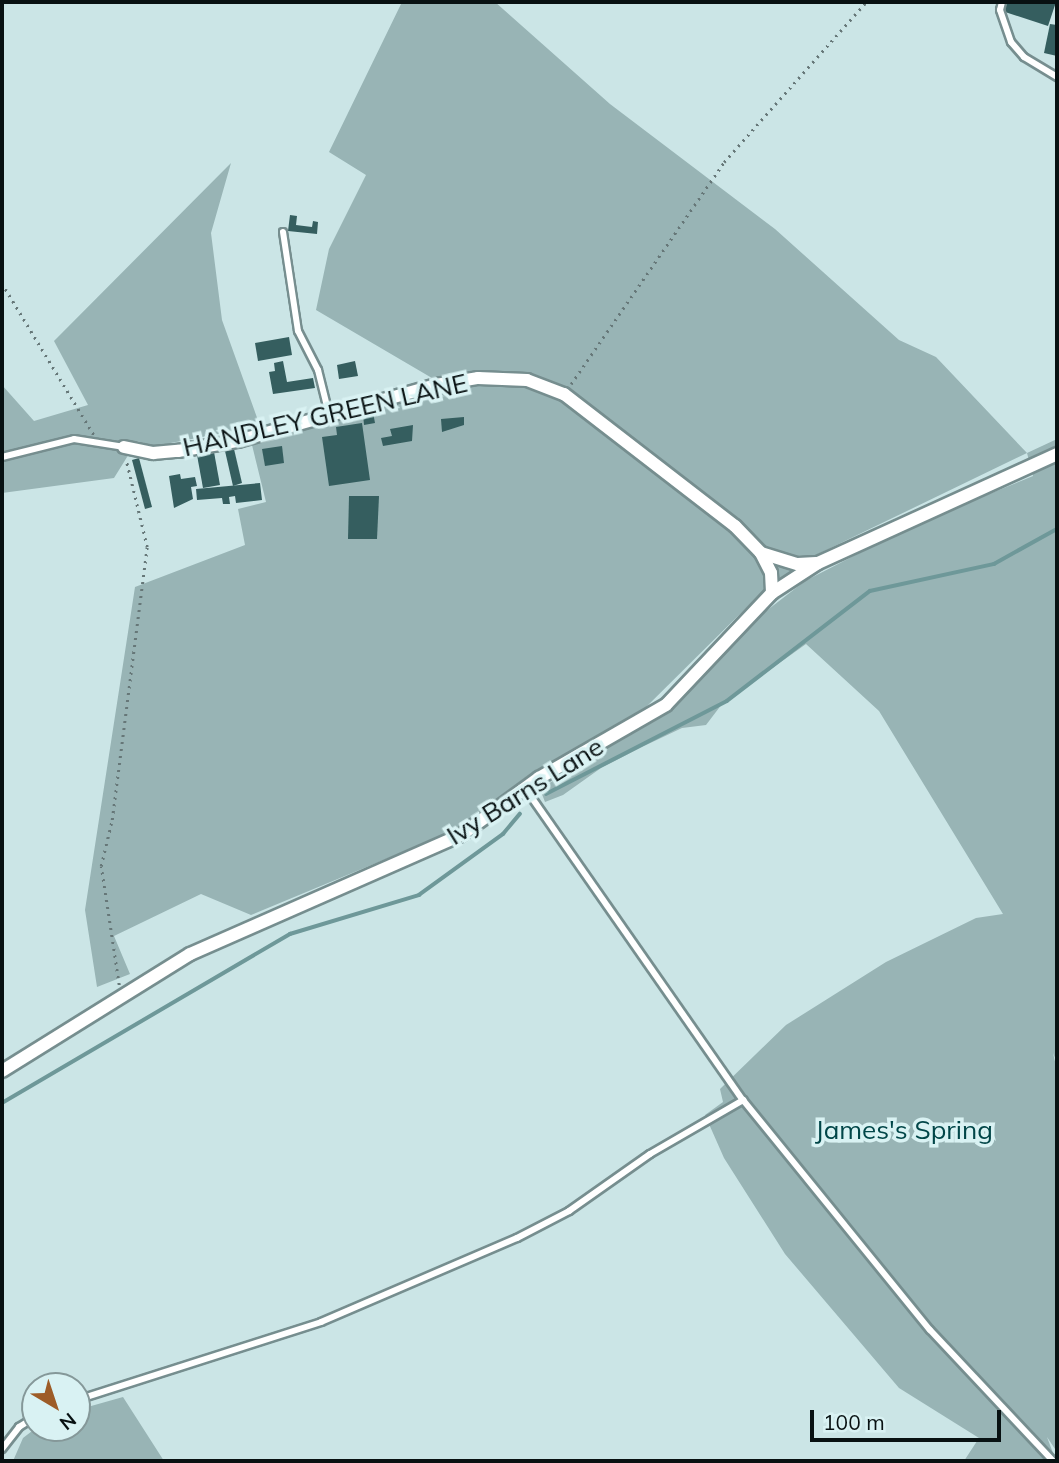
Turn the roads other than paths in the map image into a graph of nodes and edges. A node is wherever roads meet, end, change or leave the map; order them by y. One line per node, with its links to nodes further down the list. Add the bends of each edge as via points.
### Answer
1 (1002, 2): 2 (lane, via 1000,10 1011,43 1024,57)
2 (1057, 77)
3 (283, 232): 4 (lane, via 298,331 318,370)
4 (329, 414): 5 (street, HANDLEY GREEN LANE, via 238,441 178,451 153,453); 8 (street, HANDLEY GREEN LANE, via 478,378 527,380 564,394 735,526)
5 (124, 447): 7 (lane, via 74,439)
6 (1057, 454): 9 (street, Ivy Barns Lane)
7 (2, 457)
8 (761, 553): 9 (street, HANDLEY GREEN LANE, via 797,564); 10 (street, HANDLEY GREEN LANE, via 771,573)
9 (817, 563): 10 (street, Ivy Barns Lane)
10 (772, 593): 11 (street, Ivy Barns Lane, via 666,705)
11 (525, 788): 12 (street, Ivy Barns Lane, via 461,835 190,954); 13 (lane)
12 (2, 1071)
13 (743, 1100): 14 (lane, via 650,1154 569,1211 517,1238 321,1322); 17 (lane, via 930,1330)
14 (91, 1396)
15 (21, 1426): 16 (lane)
16 (2, 1449)
17 (1053, 1461)

